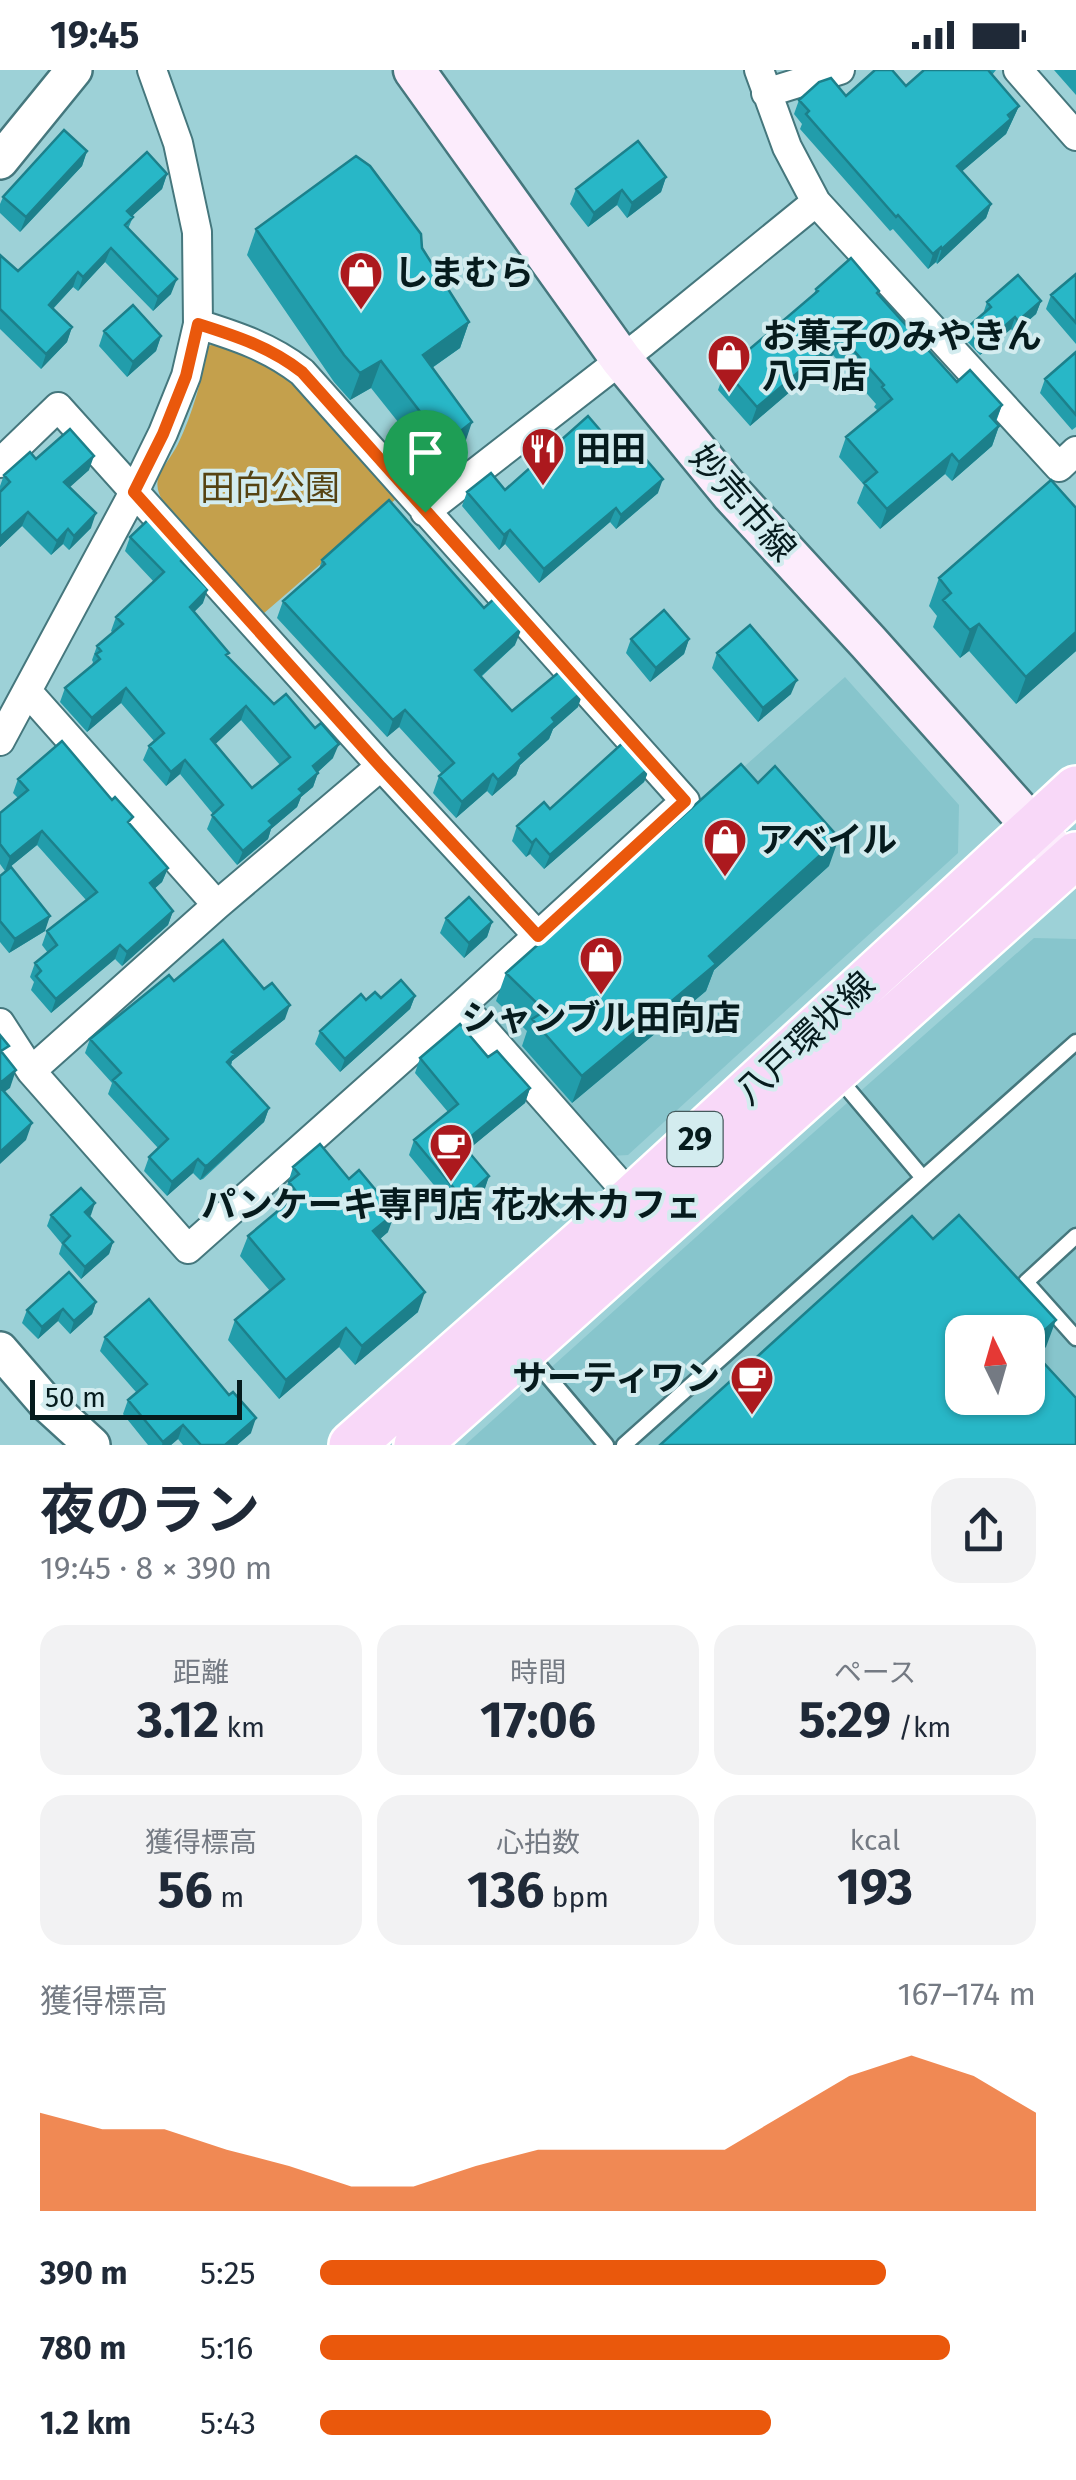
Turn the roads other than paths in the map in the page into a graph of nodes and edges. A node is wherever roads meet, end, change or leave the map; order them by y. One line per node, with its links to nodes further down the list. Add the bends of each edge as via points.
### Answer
1 (74, 70): 8 (street)
2 (152, 70): 10 (street, via 178,143 197,232)
3 (414, 70): 11 (main road, 妙売市線)
4 (840, 70): 6 (street)
5 (1018, 70): 7 (street)
6 (762, 82): 9 (street)
7 (1076, 136)
8 (0, 161)
9 (816, 202): 11 (street); 12 (street, via 1058,467)
10 (198, 324): 14 (street, via 186,376); 15 (street, via 280,355 302,372)
11 (622, 359): 15 (street); 20 (main road, 妙売市線, via 732,494)
12 (1076, 451)
13 (0, 463): 14 (street, via 58,407)
14 (134, 492): 16 (street); 18 (street)
15 (425, 512): 23 (street, via 685,801)
16 (27, 692): 17 (street); 22 (street)
17 (0, 740)
18 (380, 766): 22 (street); 23 (street)
19 (1076, 788): 20 (main road, 八戸環状線 / 29)
20 (1032, 827): 21 (main road, 妙売市線); 30 (main road, 八戸環状線 / 29)
21 (1073, 865): 28 (main road, 八戸環状線 / 29)
22 (217, 905): 27 (street)
23 (538, 936): 24 (street)
24 (462, 1005): 27 (street, via 188,1250); 30 (street)
25 (0, 1023): 27 (street)
26 (1076, 1042): 29 (lane)
27 (31, 1071)
28 (833, 1073): 29 (lane); 33 (main road, 八戸環状線 / 29)
29 (923, 1178): 39 (lane)
30 (632, 1198): 36 (main road, 八戸環状線 / 29)
31 (1076, 1236): 32 (lane, via 1026,1282)
32 (1076, 1338)
33 (525, 1349): 37 (main road, 八戸環状線 / 29); 38 (lane)
34 (0, 1350): 35 (street)
35 (92, 1445)
36 (352, 1445)
37 (417, 1445)
38 (606, 1445)
39 (624, 1445)

